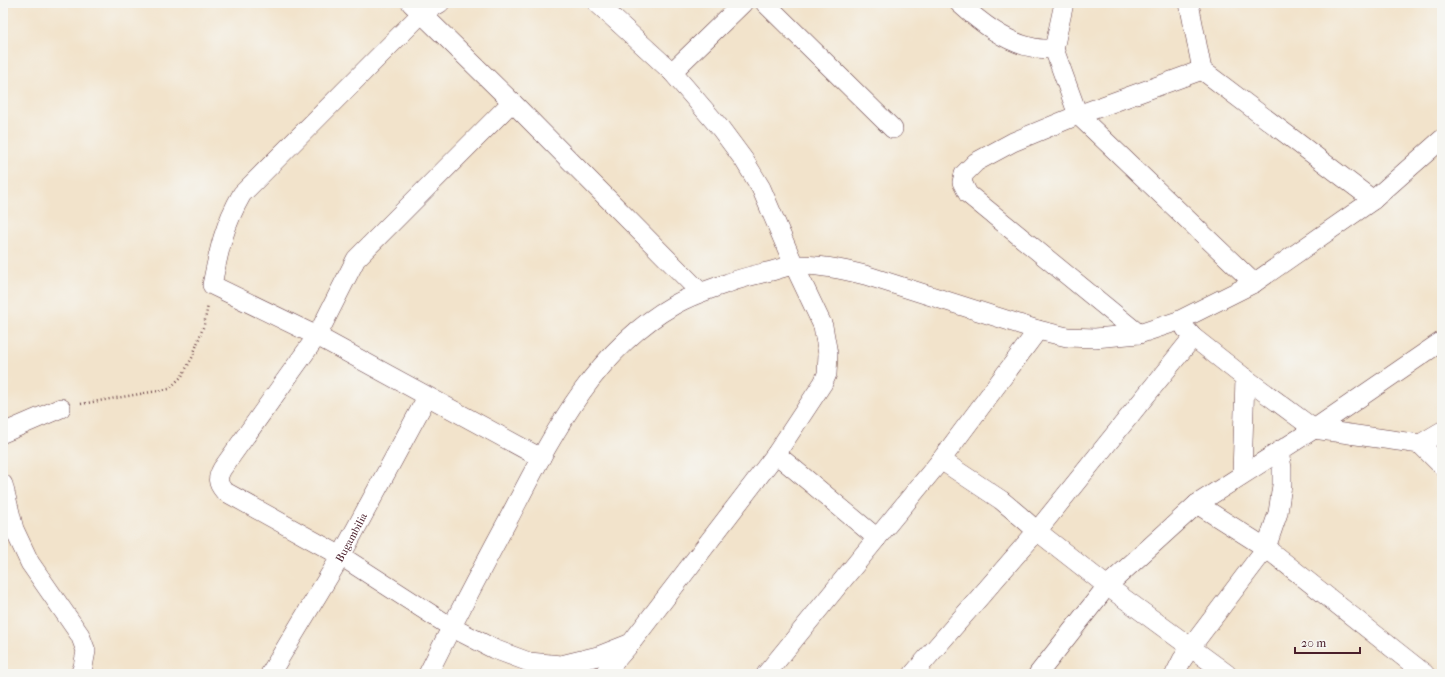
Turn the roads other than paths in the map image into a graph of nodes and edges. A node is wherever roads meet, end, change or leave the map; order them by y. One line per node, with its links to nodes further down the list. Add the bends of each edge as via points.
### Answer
1 (440, 3): 8 (street)
2 (596, 3): 11 (street)
3 (743, 3): 11 (street)
4 (764, 3): 14 (street)
5 (959, 3): 9 (street, via 1002,35 1034,48)
6 (1064, 3): 9 (street)
7 (1189, 3): 10 (street)
8 (416, 8): 12 (street); 23 (street, via 242,194 223,234 212,285)
9 (1054, 49): 13 (street)
10 (1202, 70): 13 (street); 16 (street)
11 (672, 72): 17 (street, via 744,160 761,188)
12 (512, 102): 19 (street); 23 (street, via 356,259)
13 (1078, 115): 18 (street); 22 (street, via 1013,142 976,162 964,174 962,182 968,194)
14 (893, 129)
15 (1442, 138): 16 (street)
16 (1373, 200): 18 (street)
17 (794, 265): 19 (street); 21 (street, via 841,269 865,275); 34 (street, via 823,326 828,346 828,364 823,383)
18 (1254, 283): 20 (street)
19 (700, 292): 35 (street, via 649,322 604,363 569,409)
20 (1178, 321): 22 (street); 24 (street)
21 (1038, 330): 22 (street, via 1067,337 1095,338); 36 (street)
22 (1139, 334)
23 (317, 336): 27 (street); 44 (street, via 218,476 219,485 224,491)
24 (1193, 337): 26 (street); 41 (street)
25 (1442, 341): 29 (street)
26 (1246, 378): 29 (street); 38 (street)
27 (427, 397): 35 (street); 44 (street, Bugambilia)
28 (61, 408): 31 (street)
29 (1314, 429): 32 (street); 33 (street)
30 (1442, 431): 32 (street)
31 (3, 433)
32 (1420, 444): 37 (street)
33 (1279, 451): 38 (street); 43 (street, via 1282,485 1278,513)
34 (776, 454): 42 (street); 47 (street)
35 (541, 458): 46 (street)
36 (941, 460): 41 (street, via 1001,500); 42 (street)
37 (1442, 466)
38 (1242, 474): 40 (street)
39 (3, 484): 49 (street, via 14,529 30,563 80,635 86,652)
40 (1197, 504): 43 (street); 45 (street)
41 (1037, 531): 45 (street); 54 (street)
42 (877, 538): 53 (street)
43 (1266, 548): 48 (street); 58 (street)
44 (341, 556): 46 (street); 50 (street, Bugambilia)
45 (1107, 586): 48 (street); 55 (street)
46 (451, 628): 47 (street, via 494,649 529,662 561,665 598,656); 51 (street)
47 (631, 643): 52 (street)
48 (1191, 647): 56 (street); 57 (street)
49 (80, 674)
50 (270, 674)
51 (428, 674)
52 (604, 674)
53 (766, 674)
54 (913, 674)
55 (1038, 674)
56 (1175, 674)
57 (1227, 674)
58 (1425, 674)

